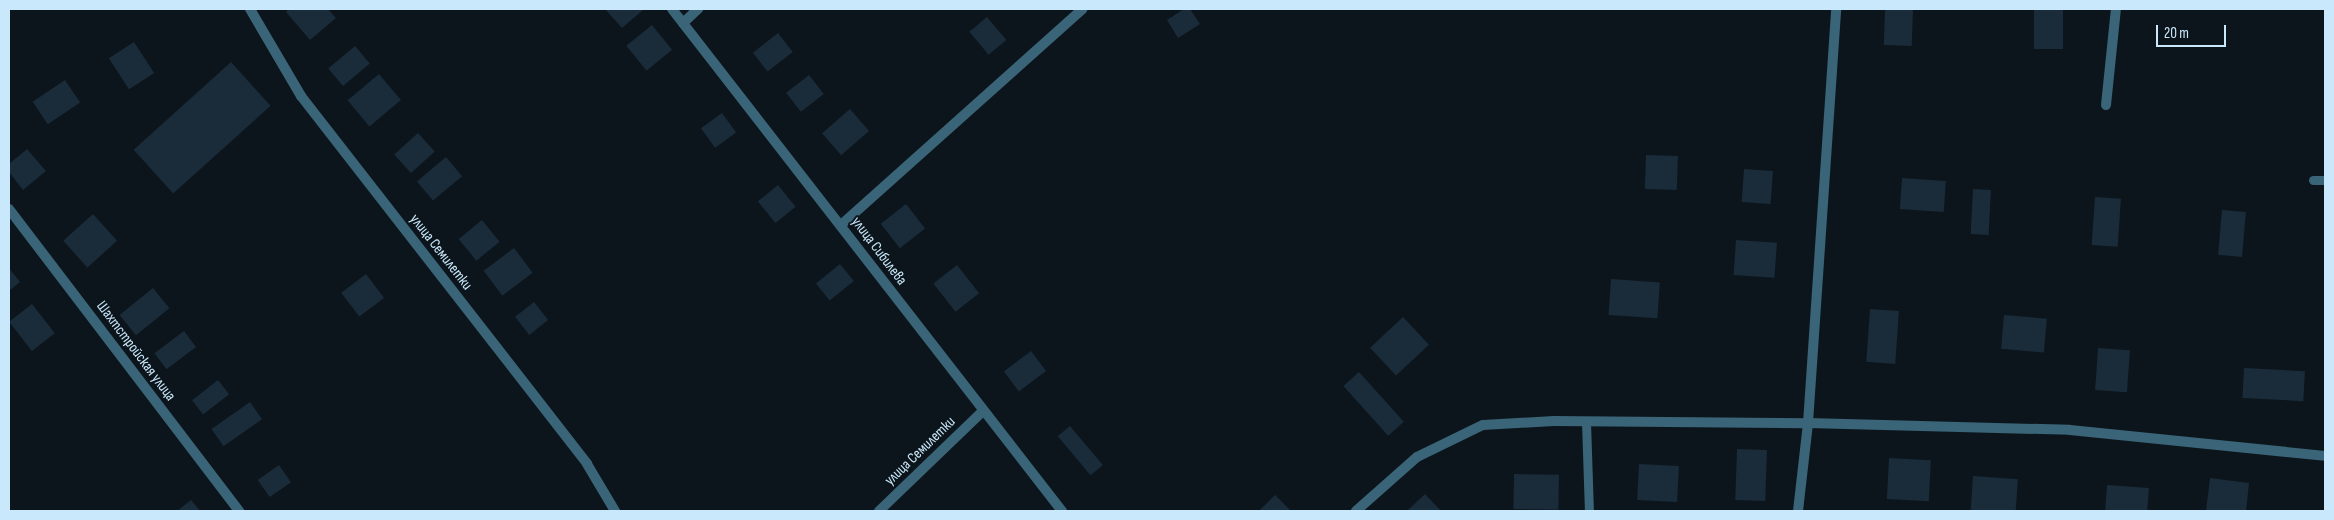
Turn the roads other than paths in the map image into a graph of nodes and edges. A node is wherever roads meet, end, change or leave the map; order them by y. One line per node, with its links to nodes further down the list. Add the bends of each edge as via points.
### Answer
1 (250, 9): 18 (street, улица Семилетки, via 301,96 588,464)
2 (672, 9): 7 (street, улица Сибилева)
3 (698, 9): 7 (street)
4 (1083, 9): 12 (street)
5 (1836, 9): 15 (street)
6 (2116, 9): 8 (street)
7 (683, 23): 12 (street, улица Сибилева)
8 (2106, 105)
9 (2313, 180): 10 (lane)
10 (2325, 180)
11 (9, 209): 17 (street, Шахтстройская улица)
12 (841, 225): 13 (street, улица Сибилева)
13 (982, 412): 19 (street, улица Семилетки); 20 (street, улица Сибилева)
14 (1586, 422): 15 (street); 21 (street, via 1483,425 1417,457); 22 (lane)
15 (1808, 423): 16 (street, via 2070,430); 23 (street)
16 (2325, 456)
17 (239, 511)
18 (614, 511)
19 (879, 511)
20 (1062, 511)
21 (1356, 511)
22 (1589, 511)
23 (1798, 511)

